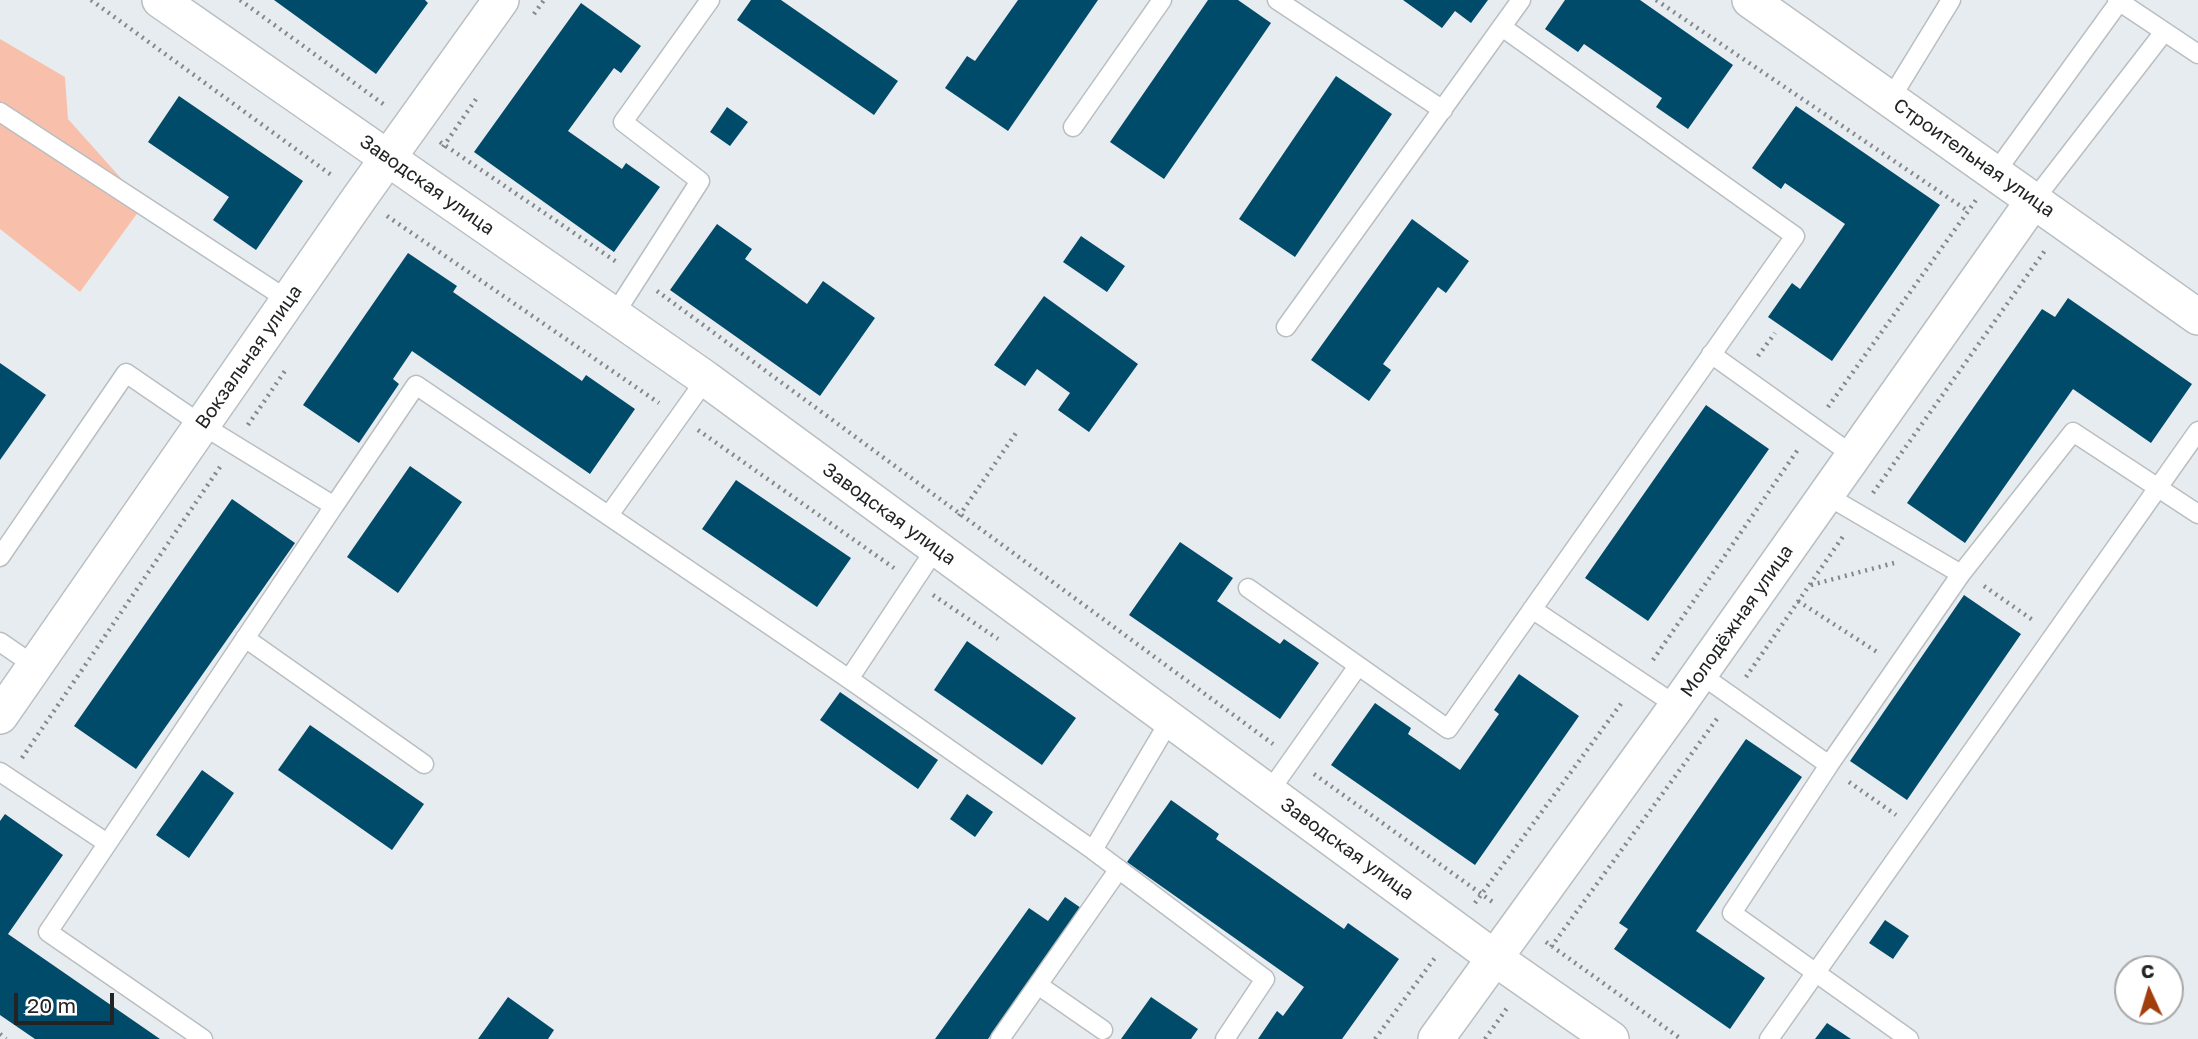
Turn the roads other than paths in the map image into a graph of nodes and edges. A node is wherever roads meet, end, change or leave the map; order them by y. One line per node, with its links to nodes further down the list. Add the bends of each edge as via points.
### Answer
1 (160, 0): 17 (street, Заводская улица)
2 (501, 0): 17 (street, Вокзальная улица)
3 (710, 0): 21 (lane, via 623,122 700,181)
4 (1162, 0): 16 (lane)
5 (1277, 0): 14 (lane)
6 (1521, 0): 10 (lane)
7 (1951, 0): 13 (lane)
8 (2118, 1): 11 (lane); 18 (lane)
9 (1767, 5): 13 (street, Строительная улица)
10 (1502, 27): 14 (lane); 24 (lane, via 1795,236)
11 (2164, 32): 12 (lane); 19 (lane)
12 (2198, 54)
13 (1891, 98): 18 (street, Строительная улица)
14 (1443, 110): 23 (lane)
15 (0, 112): 20 (lane)
16 (1073, 127)
17 (387, 158): 20 (street, Вокзальная улица); 21 (street, Заводская улица)
18 (1996, 173): 19 (street, Строительная улица)
19 (2034, 200): 22 (street, Строительная улица); 28 (street, Молодёжная улица)
20 (288, 300): 26 (street, Вокзальная улица)
21 (614, 315): 25 (street, Заводская улица)
22 (2198, 317)
23 (1286, 327)
24 (1712, 354): 28 (lane); 38 (lane)
25 (706, 379): 33 (lane); 34 (street, Заводская улица)
26 (202, 425): 31 (lane); 35 (lane, via 126,373); 41 (street, Вокзальная улица)
27 (2198, 431): 29 (lane)
28 (1854, 456): 30 (street, Молодёжная улица)
29 (2160, 488): 32 (lane); 36 (lane, via 2073,432); 56 (lane)
30 (1826, 495): 36 (lane); 43 (street, Молодёжная улица)
31 (334, 506): 33 (lane, via 416,385); 39 (lane)
32 (2198, 514)
33 (609, 515): 44 (lane)
34 (936, 548): 44 (lane); 47 (street, Заводская улица)
35 (0, 557)
36 (1961, 574): 49 (lane)
37 (1248, 588): 42 (lane)
38 (1532, 609): 42 (lane, via 1448,729); 45 (lane)
39 (245, 638): 48 (lane); 52 (lane)
40 (0, 642): 41 (lane)
41 (35, 666): 46 (street, Вокзальная улица)
42 (1358, 666): 51 (lane)
43 (1700, 674): 45 (street, Молодёжная улица); 49 (lane)
44 (849, 679): 53 (lane)
45 (1677, 706): 55 (street, Молодёжная улица)
46 (0, 716)
47 (1170, 720): 51 (street, Заводская улица); 53 (lane)
48 (424, 764)
49 (1829, 765): 56 (lane, via 1732,913)
50 (4, 775): 52 (lane)
51 (1269, 792): 55 (street, Заводская улица, via 1456,929)
52 (107, 843): 59 (lane, via 48,932)
53 (1093, 850): 54 (lane)
54 (1119, 869): 57 (lane); 61 (lane, via 1265,979)
55 (1486, 972): 62 (street, Молодёжная улица); 63 (street, Заводская улица, via 1517,994)
56 (1815, 973): 64 (lane); 65 (lane)
57 (1038, 985): 58 (lane); 60 (lane)
58 (1102, 1030)
59 (202, 1039)
60 (1000, 1039)
61 (1225, 1039)
62 (1436, 1039)
63 (1611, 1039)
64 (1769, 1039)
65 (1909, 1039)

